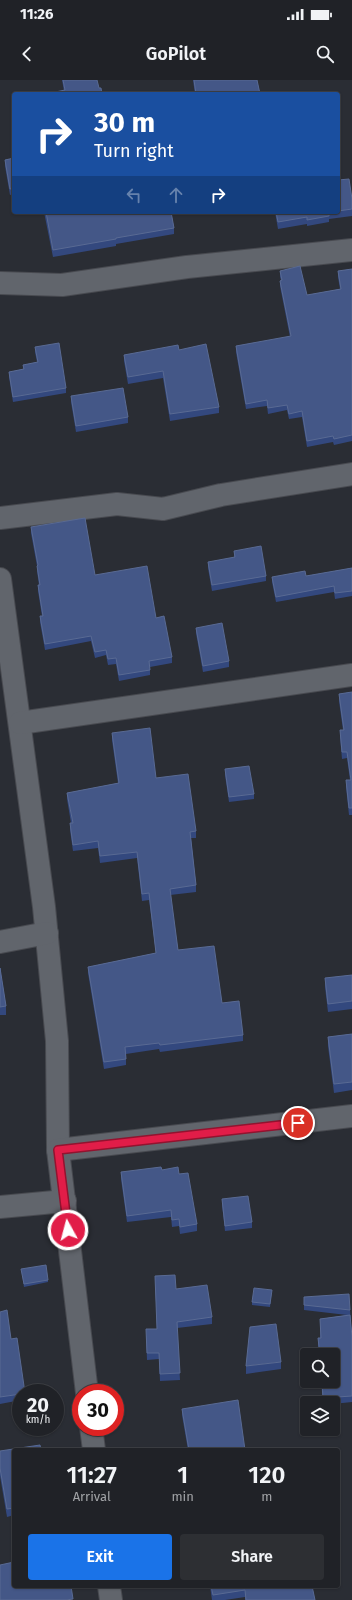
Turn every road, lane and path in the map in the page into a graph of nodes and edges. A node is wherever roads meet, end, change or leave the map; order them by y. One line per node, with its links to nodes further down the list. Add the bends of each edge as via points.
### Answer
1 (352, 250): 2 (street, via 187,267 62,284)
2 (0, 283)
3 (352, 474): 4 (street, via 221,496 163,509 117,504)
4 (0, 518)
5 (0, 579): 7 (street)
6 (352, 674): 7 (street)
7 (20, 723): 8 (street)
8 (47, 933): 9 (street); 11 (street, via 57,1041)
9 (0, 942)
10 (352, 1116): 11 (street)
11 (58, 1150): 12 (street)
12 (65, 1201): 13 (street); 14 (street)
13 (0, 1207)
14 (86, 1384)
15 (92, 1436): 16 (street)
16 (94, 1448)
17 (109, 1588): 18 (street)
18 (111, 1600)

